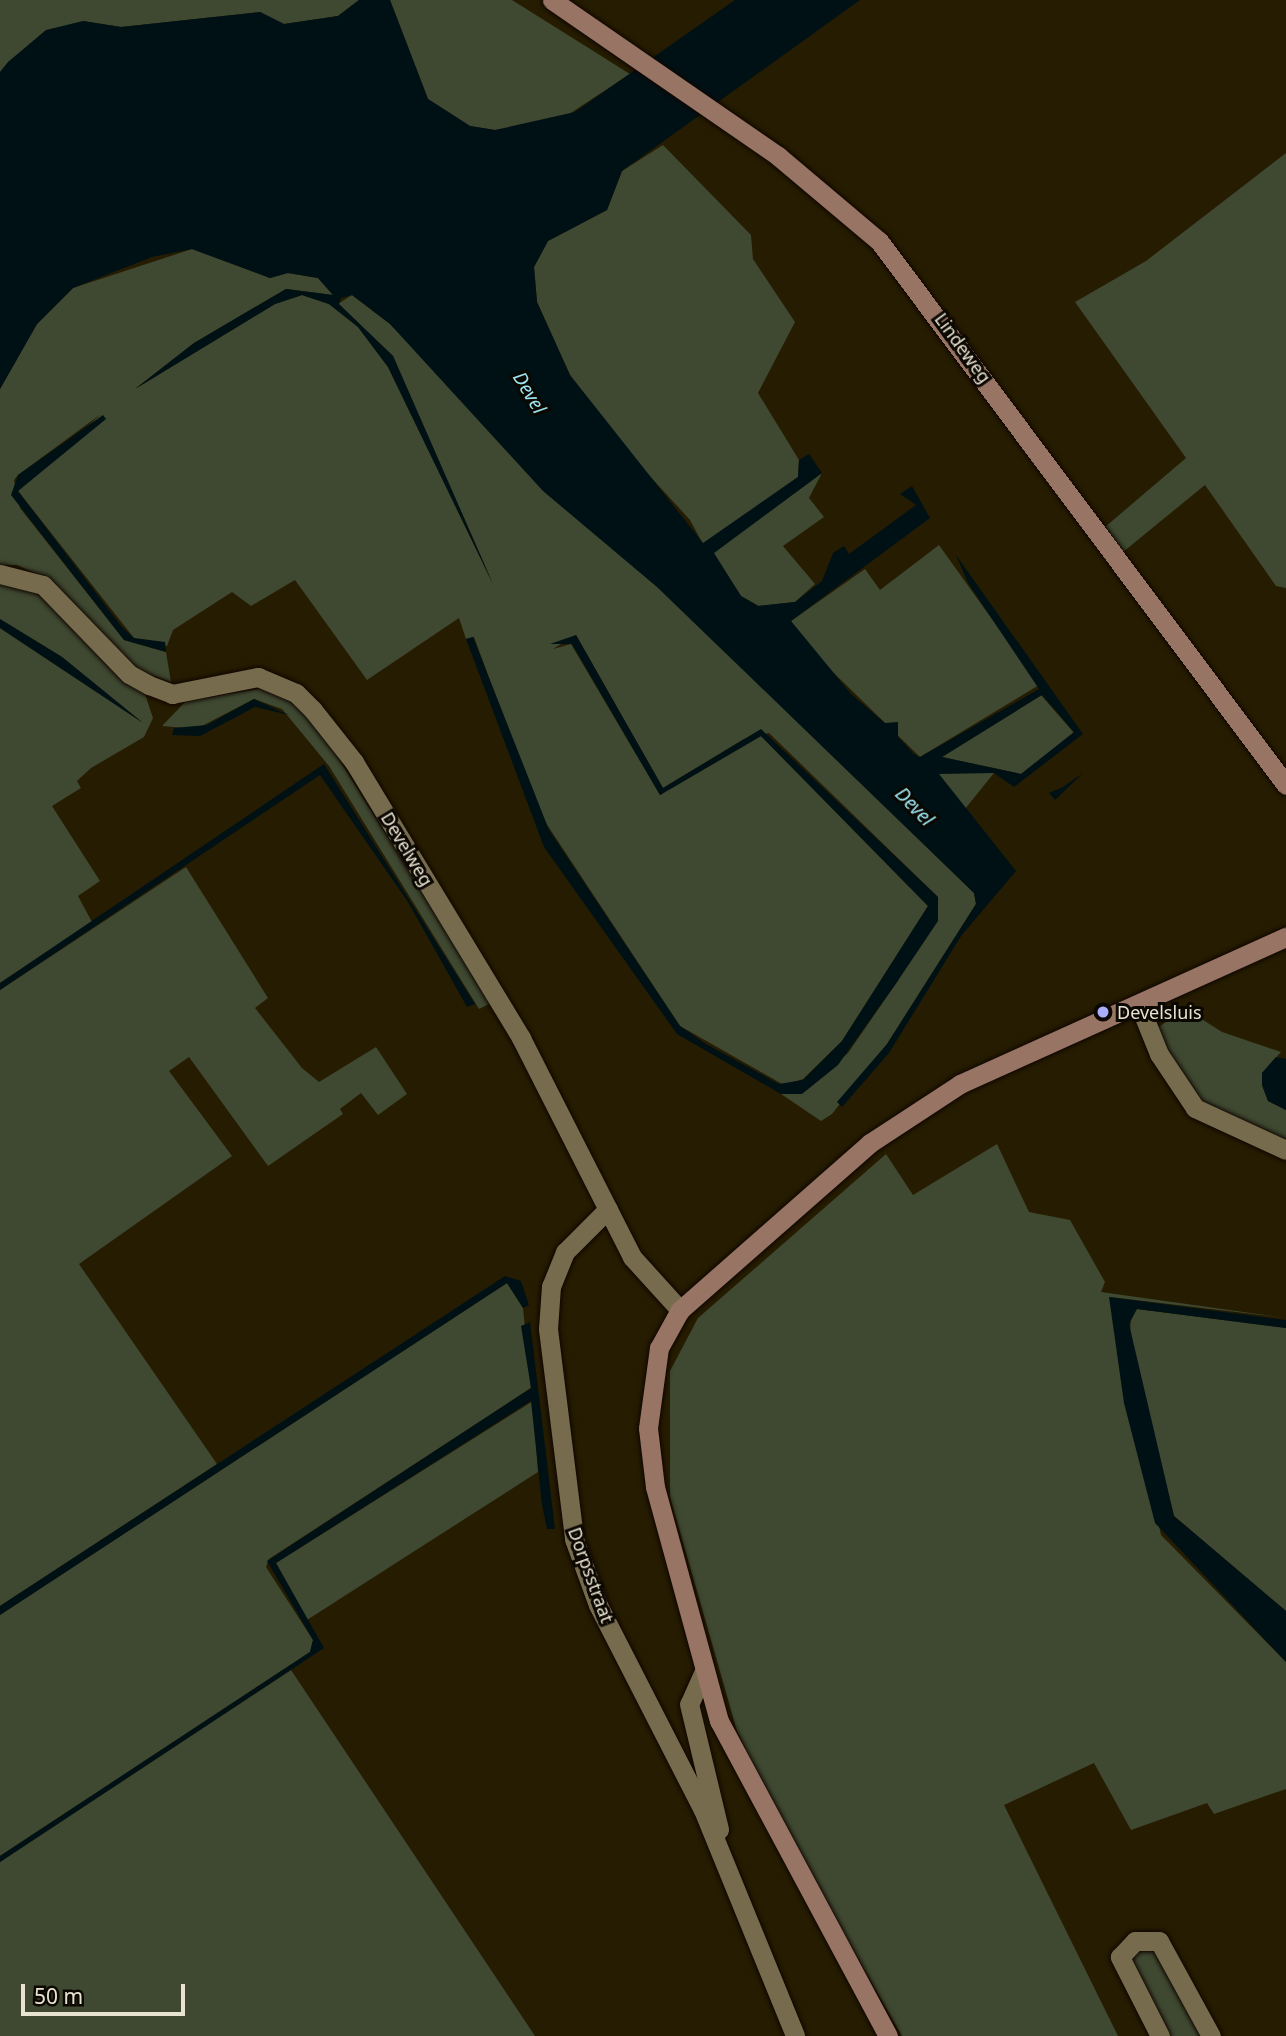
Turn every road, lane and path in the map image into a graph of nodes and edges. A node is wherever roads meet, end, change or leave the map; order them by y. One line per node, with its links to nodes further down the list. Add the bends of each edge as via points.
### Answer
1 (552, 0): 3 (main road, Lindeweg, via 722,116 838,205 915,283 1094,534)
2 (0, 574): 7 (street, Develweg, via 43,585 129,674 149,685 172,694 258,677 284,686 313,710 354,762 522,1038)
3 (1286, 785)
4 (1286, 937): 5 (main road)
5 (1140, 1007): 6 (street, via 1159,1054 1195,1108); 8 (main road, via 960,1084 870,1143)
6 (1286, 1150)
7 (608, 1209): 8 (street, Develweg, via 632,1257); 10 (street, Dorpsstraat, via 565,1252 551,1286 548,1329 562,1478 598,1605)
8 (680, 1310): 9 (main road, via 659,1348 648,1429 655,1486)
9 (704, 1671): 10 (street, Dorpsstraat, via 690,1704); 12 (main road, via 739,1768)
10 (722, 1855): 11 (street, Dorpsstraat)
11 (795, 2036)
12 (888, 2036)
13 (1160, 2036): 14 (street, via 1120,1958 1135,1941 1159,1941)
14 (1211, 2036)

